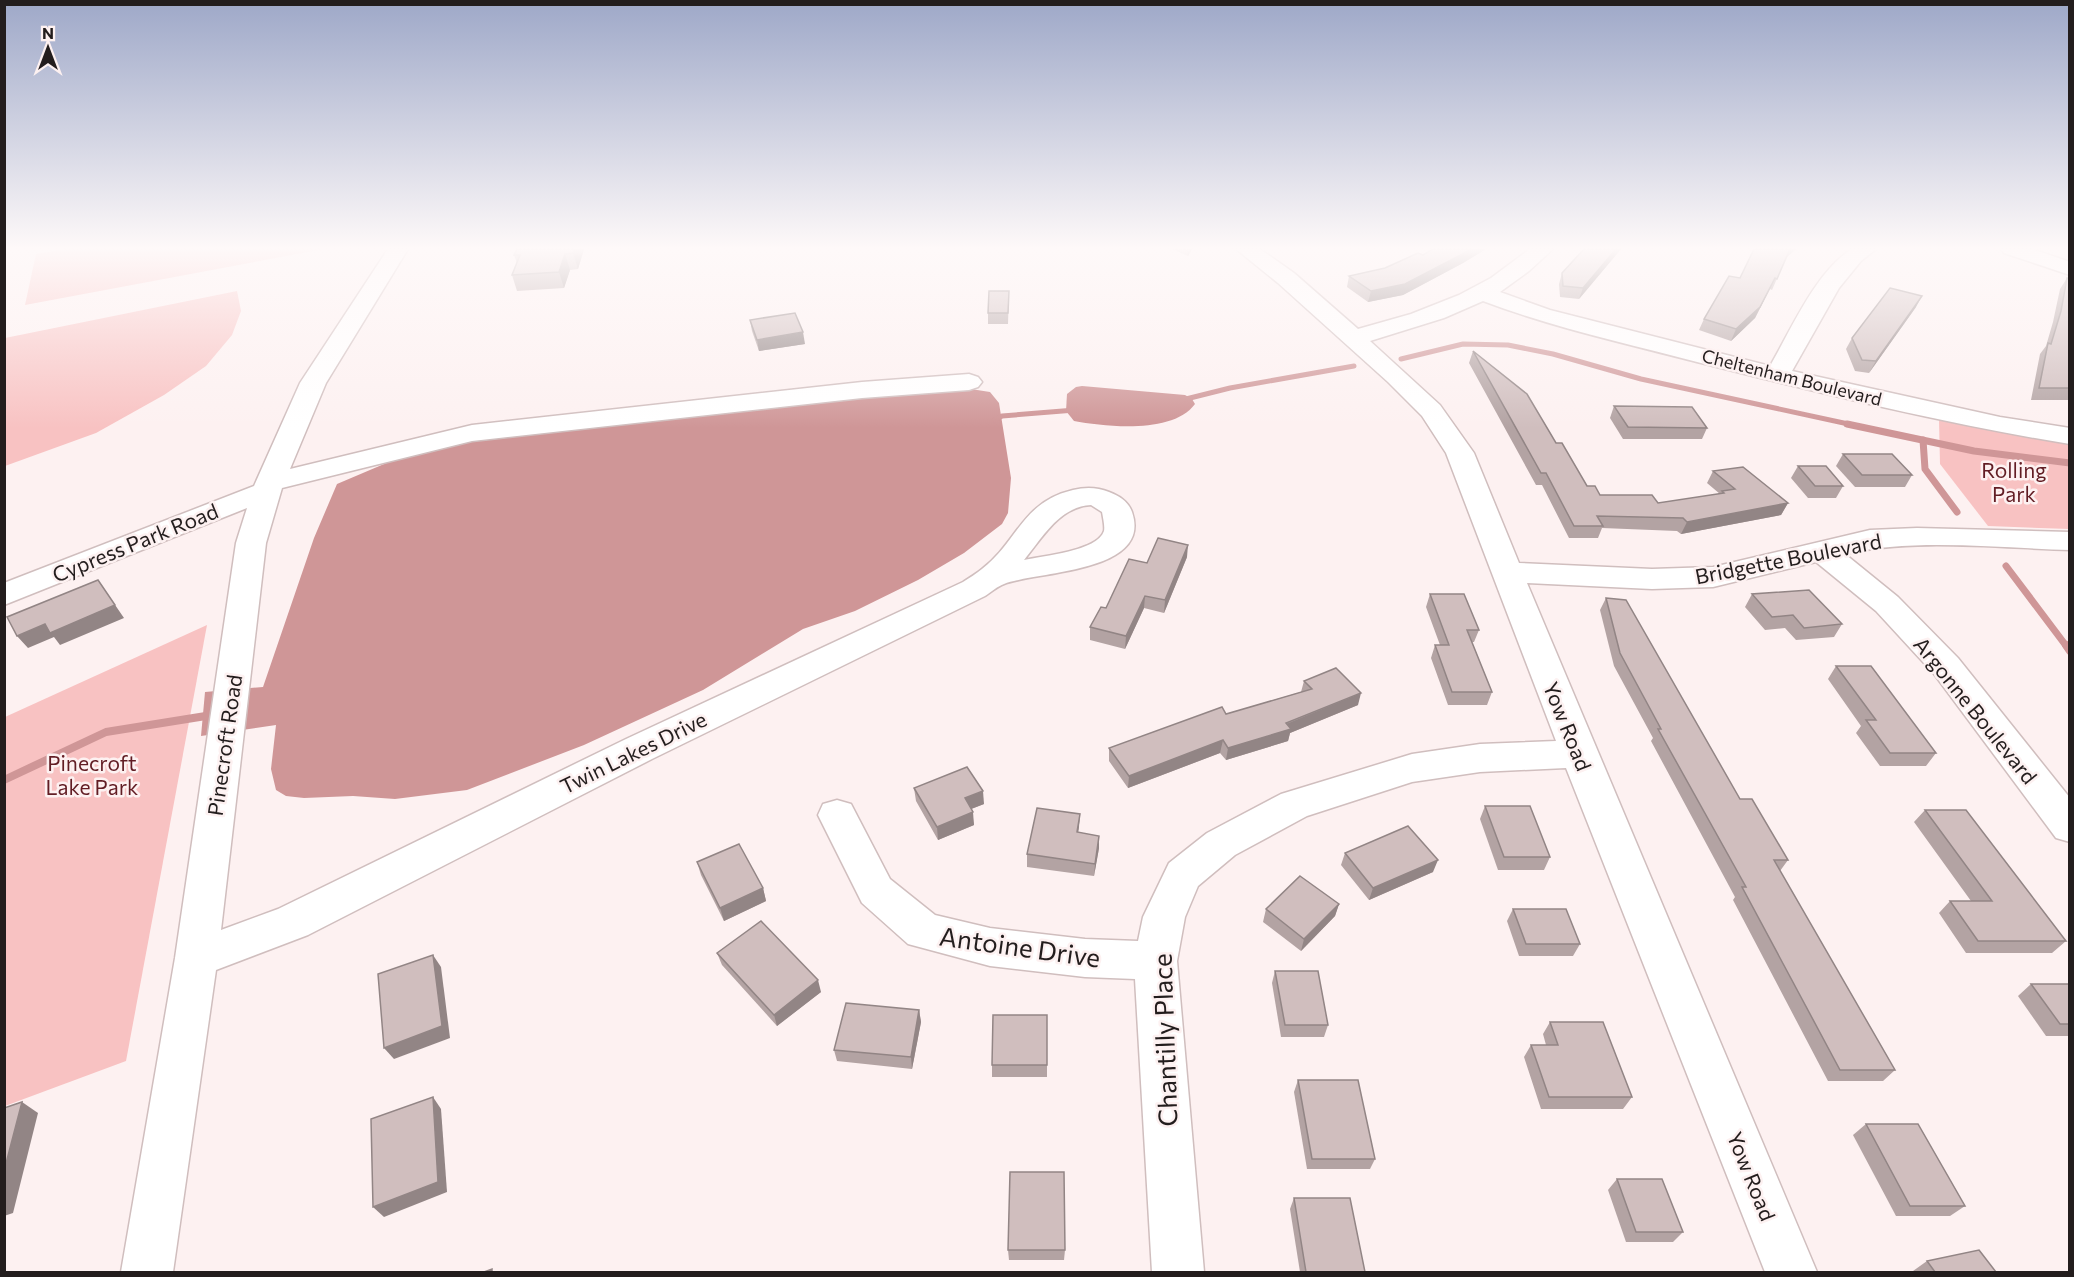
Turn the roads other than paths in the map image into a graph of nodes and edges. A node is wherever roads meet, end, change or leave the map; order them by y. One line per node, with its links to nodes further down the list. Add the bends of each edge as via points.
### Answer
1 (360, 309): 10 (street, Pinecroft Road, via 313,383)
2 (1320, 309): 6 (street, Yow Road)
3 (1448, 309): 6 (street)
4 (1525, 309): 7 (street, Cheltenham Boulevard)
5 (1816, 309): 7 (street)
6 (1353, 338): 13 (street, Yow Road, via 1431,411 1460,453)
7 (1777, 375): 9 (street, Cheltenham Boulevard, via 2000,425)
8 (969, 382): 10 (street, via 885,387 472,433)
9 (2070, 436)
10 (268, 487): 15 (street, Cypress Park Road); 19 (street, Pinecroft Road, via 251,543)
11 (2070, 541): 12 (street, Bridgette Boulevard, via 1893,538 1869,539)
12 (1822, 551): 13 (street, Bridgette Boulevard, via 1713,577 1652,579); 18 (street, Argonne Boulevard, via 1887,604 1946,666)
13 (1507, 572): 16 (street, Yow Road)
14 (994, 576): 14 (street, Twin Lakes Drive, via 1047,513 1064,501 1095,496 1111,503 1117,512 1119,530 1114,541 1096,555); 19 (street, Twin Lakes Drive, via 293,922)
15 (4, 595)
16 (1579, 754): 20 (street, Chantilly Place, via 1480,758 1412,768 1294,805 1221,844 1183,875 1164,917); 23 (street, Yow Road)
17 (837, 815): 20 (street, Antoine Drive, via 876,891 923,932 990,947)
18 (2070, 827)
19 (196, 958): 21 (street, Pinecroft Road)
20 (1155, 961): 22 (street, Chantilly Place)
21 (147, 1272)
22 (1178, 1272)
23 (1791, 1272)

